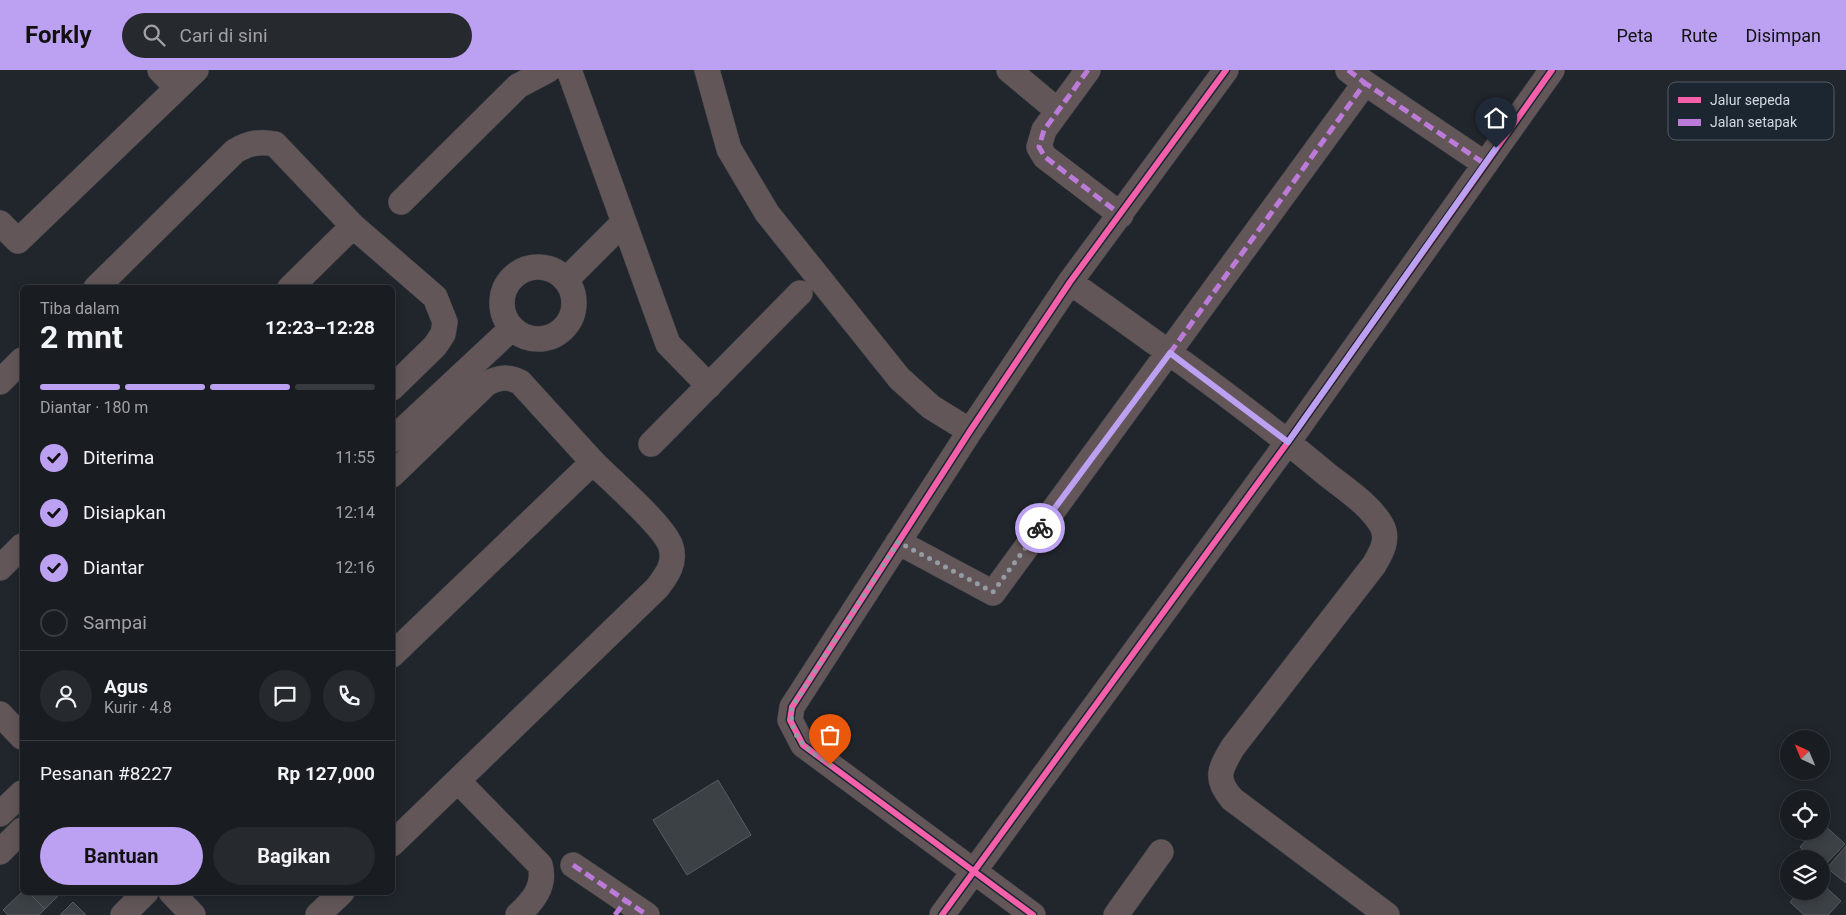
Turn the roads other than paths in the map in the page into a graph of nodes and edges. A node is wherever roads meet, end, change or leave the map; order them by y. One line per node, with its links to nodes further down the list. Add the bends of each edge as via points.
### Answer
1 (160, 70): 12 (street)
2 (196, 70): 12 (street)
3 (548, 70): 11 (street)
4 (569, 70): 17 (street)
5 (707, 70): 31 (street, via 729,149 767,213 899,378 931,407)
6 (1009, 70): 13 (street)
7 (1088, 70): 13 (street)
8 (1226, 70): 16 (street)
9 (1552, 70): 14 (street)
10 (1356, 77): 14 (street); 26 (street)
11 (514, 78): 15 (street)
12 (177, 88): 18 (street, via 18,241)
13 (1058, 111): 16 (street, via 1044,130 1038,147 1045,157)
14 (1485, 164): 33 (street)
15 (401, 202)
16 (1121, 215): 21 (street)
17 (624, 222): 20 (street); 30 (street, via 668,344)
18 (0, 223)
19 (353, 226): 22 (street, via 275,144 262,141 247,144 223,162); 23 (street); 29 (street, via 435,297 444,322 443,334 435,346)
20 (567, 279): 25 (street, via 575,296 573,315 563,331 546,340 527,338); 25 (street, via 554,269 537,266 521,270 508,282 501,297 503,314)
21 (1070, 282): 26 (street); 31 (street)
22 (99, 285)
23 (293, 285)
24 (800, 293): 30 (street)
25 (511, 328): 32 (street)
26 (1170, 353): 33 (street); 37 (street, via 993,592)
27 (20, 362): 28 (street)
28 (0, 382)
29 (395, 385)
30 (708, 386): 34 (street)
31 (970, 431): 37 (street)
32 (395, 437)
33 (1288, 442): 51 (street); 64 (street, via 1362,503 1383,527 1383,551 1233,747 1223,762 1220,779 1232,799)
34 (651, 444)
35 (593, 462): 36 (street, via 520,382 504,377 486,384); 40 (street); 43 (street, via 664,532 673,560 669,572 657,588)
36 (395, 473)
37 (898, 542): 51 (street, via 796,698 790,720 803,745)
38 (20, 548): 39 (street)
39 (0, 568)
40 (395, 652)
41 (0, 714): 42 (street)
42 (20, 735)
43 (458, 781): 47 (street); 59 (street, via 540,866 543,876 540,888)
44 (20, 795): 45 (street)
45 (0, 814)
46 (20, 832): 48 (street)
47 (395, 841)
48 (0, 852)
49 (1161, 852): 63 (street)
50 (573, 865): 55 (street)
51 (974, 871): 61 (street); 62 (street)
52 (143, 895): 56 (street)
53 (174, 895): 57 (street)
54 (339, 895): 58 (street)
55 (620, 908): 60 (street)
56 (123, 915)
57 (193, 915)
58 (318, 915)
59 (518, 915)
60 (647, 915)
61 (942, 915)
62 (1033, 915)
63 (1116, 915)
64 (1387, 915)

